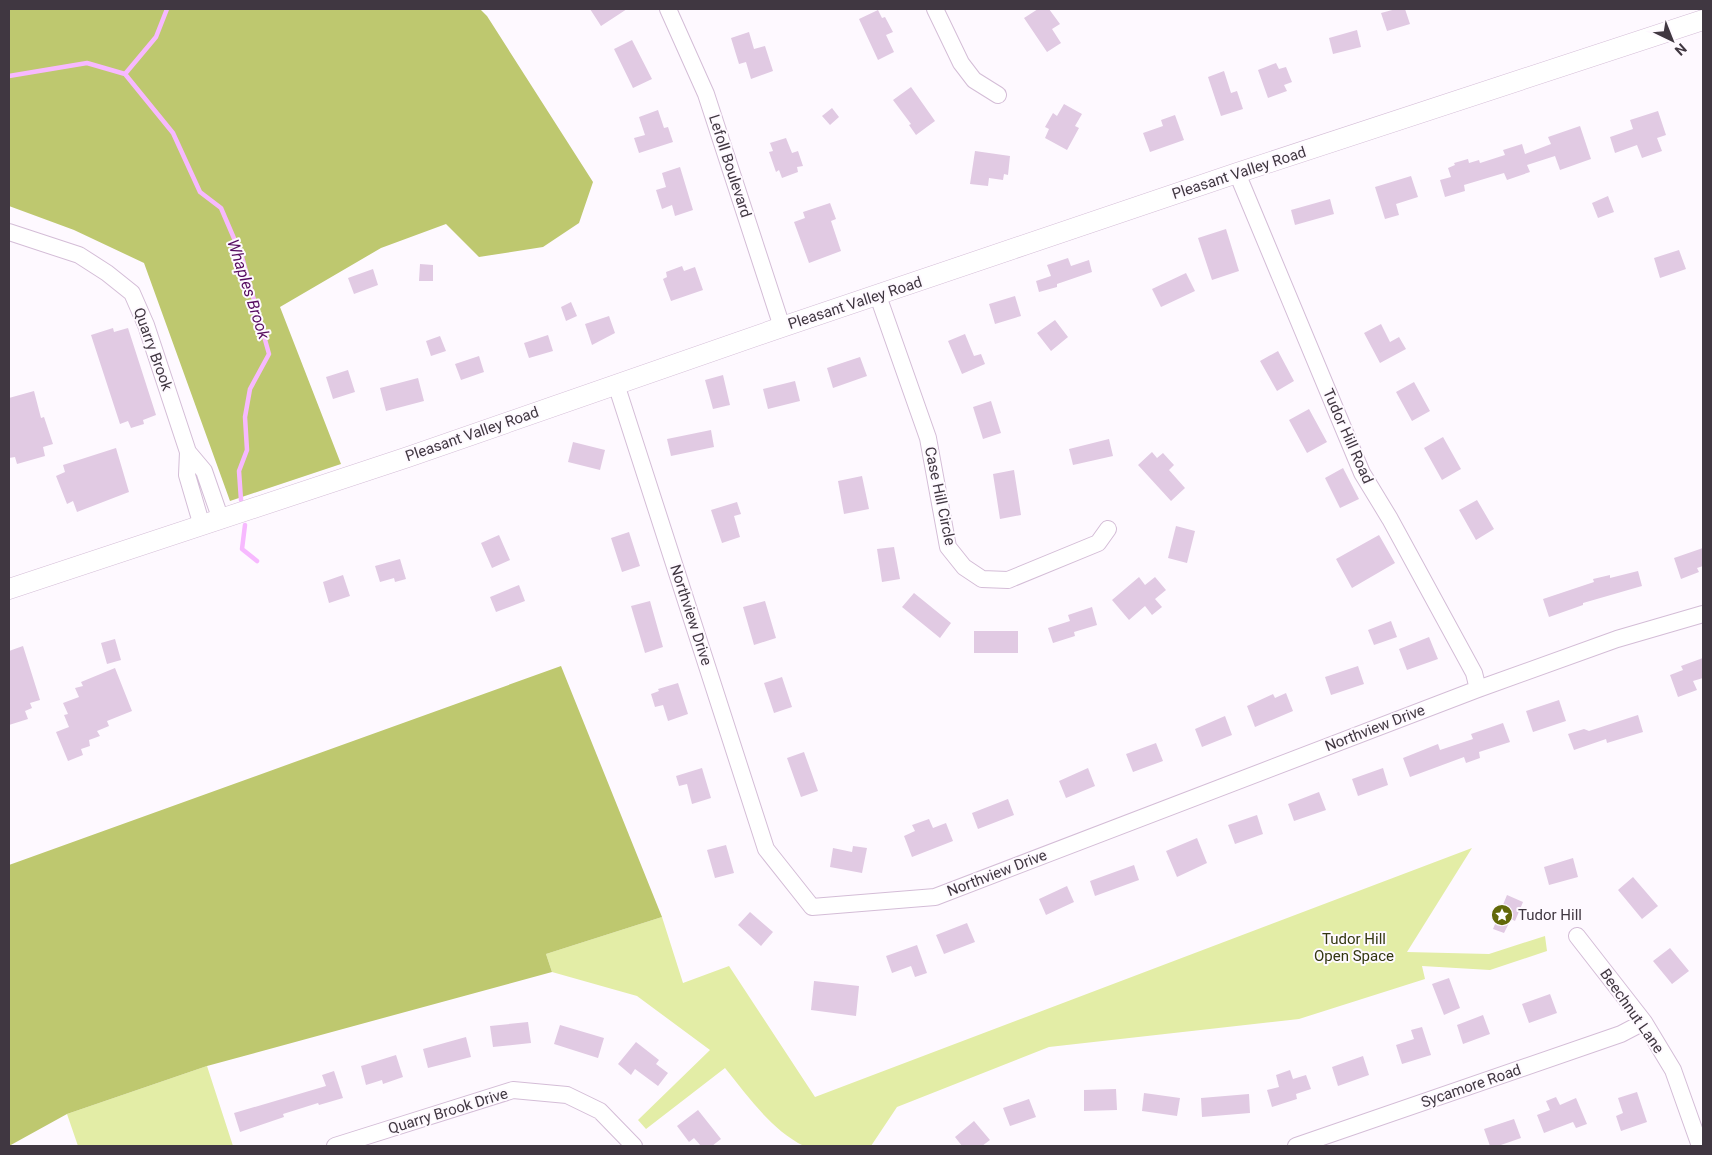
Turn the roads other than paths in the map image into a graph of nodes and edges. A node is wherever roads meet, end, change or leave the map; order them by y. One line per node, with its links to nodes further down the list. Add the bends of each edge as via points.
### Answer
1 (668, 9): 8 (street, Lefoll Boulevard, via 706,94)
2 (935, 9): 4 (street, via 961,63 974,80)
3 (1703, 20): 5 (main road, Pleasant Valley Road)
4 (998, 95)
5 (1236, 173): 7 (main road, Pleasant Valley Road); 14 (street, Tudor Hill Road, via 1362,473 1474,673)
6 (9, 232): 10 (street, Quarry Brook, via 79,255 132,293 146,324 188,452 187,475)
7 (878, 296): 8 (main road, Pleasant Valley Road); 11 (street, Case Hill Circle, via 928,438 948,547 964,567 982,579 1008,580 1098,543)
8 (782, 327): 9 (main road, Pleasant Valley Road)
9 (616, 384): 10 (main road, Pleasant Valley Road); 14 (street, Northview Drive, via 766,849 812,907 935,897)
10 (212, 523): 12 (main road, Pleasant Valley Road)
11 (1108, 529)
12 (9, 589)
13 (1703, 614): 14 (street, Northview Drive, via 1617,639)
14 (1478, 689)
15 (1577, 936): 16 (street, Beechnut Lane)
16 (1644, 1022): 19 (street, Sycamore Road, via 1621,1034); 20 (street, Beechnut Lane, via 1672,1070)
17 (335, 1146): 18 (street, Quarry Brook Drive, via 514,1090 567,1095 600,1111)
18 (634, 1146)
19 (1296, 1146)
20 (1700, 1146)

